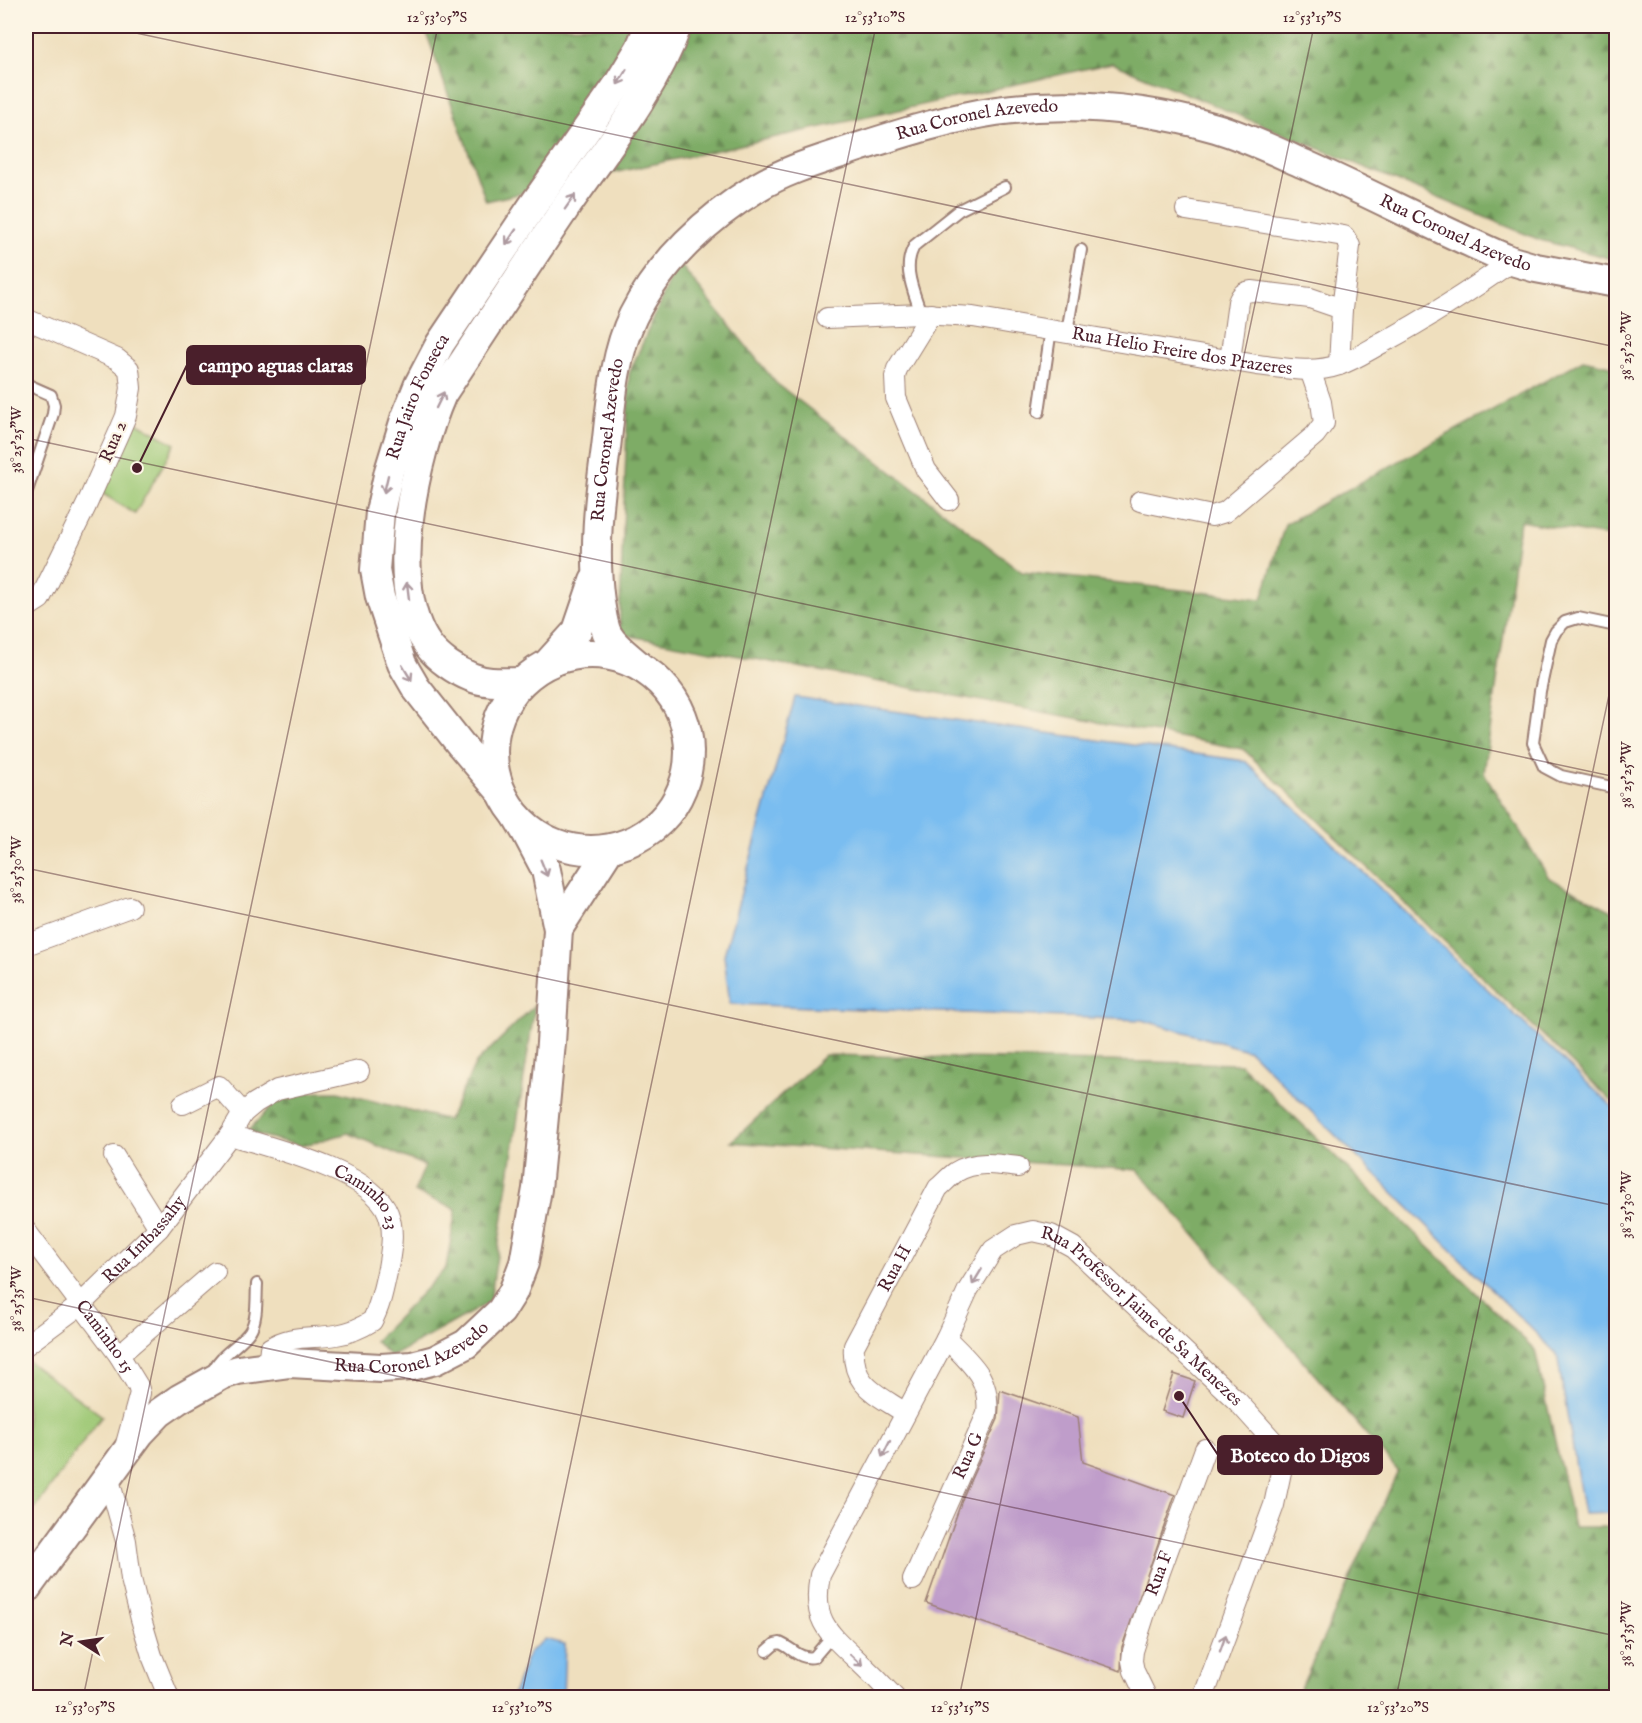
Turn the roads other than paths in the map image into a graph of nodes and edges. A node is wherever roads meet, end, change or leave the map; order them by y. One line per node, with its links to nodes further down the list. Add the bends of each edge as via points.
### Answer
1 (649, 26): 28 (main road, Rua Jairo Fonseca, one-way to 28, via 617,86 440,344 405,419 380,512 375,570 402,664 416,688)
2 (677, 26): 26 (main road, Rua Jairo Fonseca, one-way to 2, via 489,682 459,672 428,646 413,615 407,580 407,542 423,449 442,394 638,103)
3 (1005, 187): 9 (lane, via 959,210 915,245 907,267)
4 (1186, 210): 8 (street, via 1344,236 1350,246)
5 (1081, 250): 12 (lane)
6 (1512, 261): 7 (main road, Rua Coronel Azevedo); 14 (street, Rua Helio Freire dos Prazeres, via 1420,322); 21 (main road, Rua Coronel Azevedo, via 1236,135 1131,110 1087,107 996,111 921,128 825,158 759,186 697,233 660,273 633,316 623,344 612,402)
7 (1617, 283)
8 (1342, 309): 13 (street, via 1310,298 1245,292 1238,302); 14 (street)
9 (926, 314): 10 (street, Rua Helio Freire dos Prazeres); 12 (street, Rua Helio Freire dos Prazeres); 19 (street, via 897,369 896,398 926,470)
10 (827, 318)
11 (26, 319): 22 (street, Rua 2, via 117,359 129,369 131,388 126,416 72,535 40,599)
12 (1059, 330): 13 (street, Rua Helio Freire dos Prazeres); 17 (lane)
13 (1230, 360): 15 (street, Rua Helio Freire dos Prazeres)
14 (1339, 365): 15 (street, Rua Helio Freire dos Prazeres)
15 (1310, 370): 20 (street, via 1324,423 1225,512 1212,516)
16 (26, 384): 18 (lane, via 51,395 54,405)
17 (1040, 412)
18 (26, 494)
19 (949, 500)
20 (1140, 501)
21 (596, 573): 24 (main road, via 577,631); 25 (main road, via 606,630)
22 (26, 608)
23 (1617, 626): 27 (lane, via 1578,618 1565,622 1556,631 1540,691 1533,744 1544,766 1561,776)
24 (548, 663): 25 (main road, via 578,654 608,654); 26 (main road)
25 (637, 664): 30 (main road, via 659,680 676,701 687,726 690,753 686,780 674,805 657,826 634,841)
26 (521, 682): 28 (main road, via 504,706 494,734 493,764)
27 (1617, 788)
28 (501, 792): 29 (main road)
29 (516, 817): 30 (main road, via 558,846 583,851); 32 (main road, one-way to 32, via 546,870)
30 (609, 850): 32 (main road)
31 (130, 907): 33 (street)
32 (558, 929): 48 (main road, Rua Coronel Azevedo, via 537,1189 524,1263 501,1311 466,1344 435,1360 412,1366)
33 (26, 945)
34 (359, 1071): 36 (street, Rua Imbassahy, via 270,1093)
35 (183, 1104): 36 (street, via 219,1086)
36 (243, 1113): 37 (street, Rua Imbassahy)
37 (230, 1135): 40 (street, Rua Imbassahy); 48 (street, Caminho 23, via 315,1162 354,1180 381,1202 392,1224 391,1253 372,1321 335,1335 279,1342 270,1348)
38 (114, 1156): 40 (street)
39 (1018, 1167): 50 (street, Rua H, via 976,1164 957,1172 938,1188 854,1346 856,1374 865,1385)
40 (159, 1228): 44 (street, Rua Imbassahy)
41 (26, 1231): 44 (street, Caminho 15)
42 (215, 1272): 47 (street)
43 (257, 1284): 49 (lane, via 250,1330 219,1359)
44 (80, 1305): 46 (street, Rua Imbassahy); 47 (street, Caminho 15)
45 (946, 1338): 50 (street, Rua Professor Jaime de Sa Menezes); 53 (street, Rua G, via 981,1375 987,1393 987,1414); 60 (street, Rua Professor Jaime de Sa Menezes, one-way to 45, via 1274,1505 1281,1472 1280,1453 1273,1440 1238,1402 1073,1247 1051,1235 1033,1231 1016,1235 993,1250 968,1290)
46 (26, 1346)
47 (119, 1355): 52 (street, Caminho 15, via 140,1393)
48 (268, 1365): 49 (main road, Rua Coronel Azevedo, via 238,1370)
49 (209, 1381): 52 (main road, Rua Coronel Azevedo, via 159,1413)
50 (905, 1413): 55 (street, Rua Professor Jaime de Sa Menezes, one-way to 55, via 820,1575 816,1595 820,1618)
51 (1205, 1449): 59 (street, Rua F, via 1134,1652 1134,1671)
52 (116, 1466): 54 (main road, Rua Coronel Azevedo); 57 (street, via 131,1579 152,1656)
53 (913, 1580)
54 (26, 1589)
55 (831, 1637): 56 (lane, via 810,1658 780,1643); 58 (street, Rua Professor Jaime de Sa Menezes, one-way to 58)
56 (767, 1651)
57 (169, 1698)
58 (895, 1698)
59 (1147, 1698)
60 (1203, 1698)

